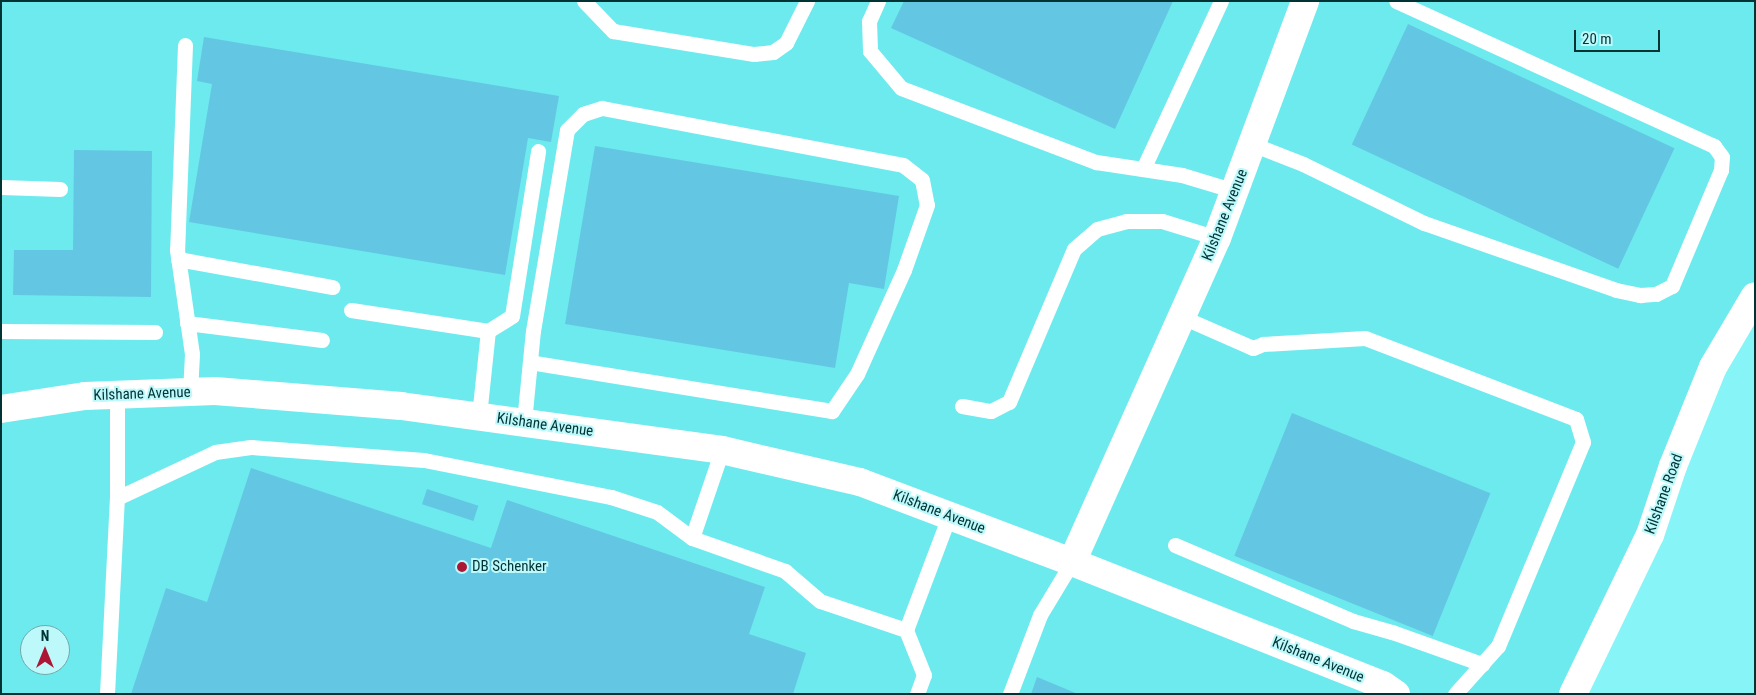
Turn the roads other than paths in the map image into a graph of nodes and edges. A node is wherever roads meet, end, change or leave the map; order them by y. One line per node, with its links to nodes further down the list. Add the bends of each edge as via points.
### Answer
1 (584, 1): 2 (lane, via 613,31 754,54 773,52 786,43)
2 (808, 1)
3 (878, 1): 10 (lane, via 869,21 870,51 901,88 1096,162)
4 (1221, 1): 10 (lane)
5 (1305, 1): 8 (street, Kilshane Avenue)
6 (1396, 1): 8 (lane, via 1714,146 1722,157 1721,170 1672,286 1656,294 1640,295 1616,290 1424,223 1304,164)
7 (185, 45): 15 (lane)
8 (1252, 144): 13 (street, Kilshane Avenue)
9 (538, 151): 22 (lane, via 512,316)
10 (1143, 170): 13 (lane, via 1182,175)
11 (1, 187): 12 (lane)
12 (60, 189)
13 (1235, 191): 14 (street, Kilshane Avenue)
14 (1217, 238): 19 (street, Kilshane Avenue); 28 (lane, via 1162,221 1126,221 1097,228 1074,249 1009,402 991,411)
15 (178, 259): 16 (lane); 20 (lane)
16 (332, 287)
17 (1755, 296): 45 (street, Kilshane Road, via 1713,367 1673,466 1650,535)
18 (352, 310): 22 (lane)
19 (1182, 317): 37 (street, Kilshane Avenue); 39 (lane, via 1253,348 1263,344 1364,338 1576,419 1583,442 1498,646)
20 (188, 323): 24 (lane); 26 (lane, via 192,354)
21 (1, 331): 23 (lane)
22 (488, 331): 30 (lane)
23 (155, 332)
24 (322, 340)
25 (530, 362): 25 (lane, via 566,130 583,114 602,108 904,165 922,180 927,205 904,270 857,374 832,411); 31 (lane)
26 (190, 392): 27 (street, Kilshane Avenue); 30 (street, Kilshane Avenue, via 215,391 401,406)
27 (117, 395): 29 (street, Kilshane Avenue, via 85,396); 33 (lane)
28 (962, 406)
29 (1, 409)
30 (479, 416): 31 (street, Kilshane Avenue)
31 (524, 422): 32 (street, Kilshane Avenue)
32 (722, 450): 34 (street, Kilshane Avenue, via 860,482); 35 (lane)
33 (117, 498): 35 (lane, via 215,452 260,448 424,460 611,497 657,512); 40 (lane)
34 (949, 516): 37 (street, Kilshane Avenue); 38 (lane)
35 (692, 538): 38 (lane, via 785,571 820,600)
36 (1175, 545): 39 (lane, via 1353,621)
37 (1072, 562): 42 (lane, via 1040,615); 43 (street, Kilshane Avenue, via 1383,685)
38 (906, 630): 41 (lane, via 924,675)
39 (1482, 664): 44 (lane)
40 (107, 694)
41 (917, 694)
42 (1010, 694)
43 (1396, 694)
44 (1455, 694)
45 (1573, 694)

